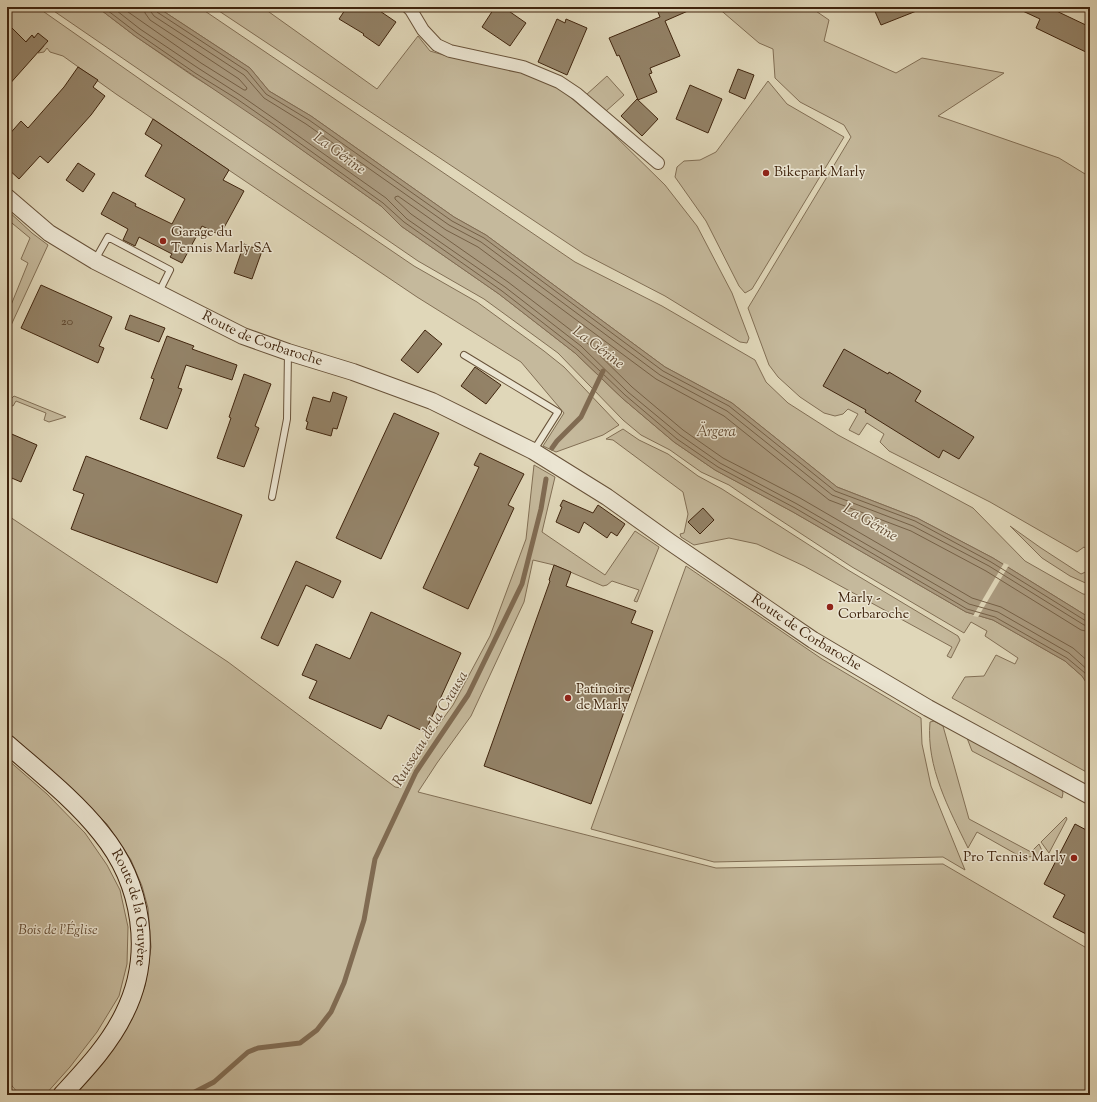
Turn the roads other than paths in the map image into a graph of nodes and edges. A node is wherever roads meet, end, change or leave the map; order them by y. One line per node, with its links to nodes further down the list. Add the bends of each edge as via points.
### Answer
1 (408, 7): 2 (street, via 423,30 437,45 450,51 523,67 559,82)
2 (658, 163)
3 (7, 197): 4 (street, Route de Corbaroche, via 48,233)
4 (95, 261): 5 (street, Route de Corbaroche); 5 (lane, via 108,237 170,270)
5 (158, 294): 6 (street, Route de Corbaroche, via 243,336)
6 (288, 352): 8 (street, Route de Corbaroche, via 353,372 432,401); 9 (lane, via 287,419)
7 (464, 355): 8 (lane, via 558,412)
8 (533, 451): 11 (street, Route de Corbaroche, via 607,496 813,640 928,708)
9 (272, 497)
10 (7, 744): 12 (main road, Route de la Gruyère, via 65,795 102,833 126,871 140,920 139,965 135,987 124,1015 90,1064)
11 (1090, 796)
12 (62, 1095)

